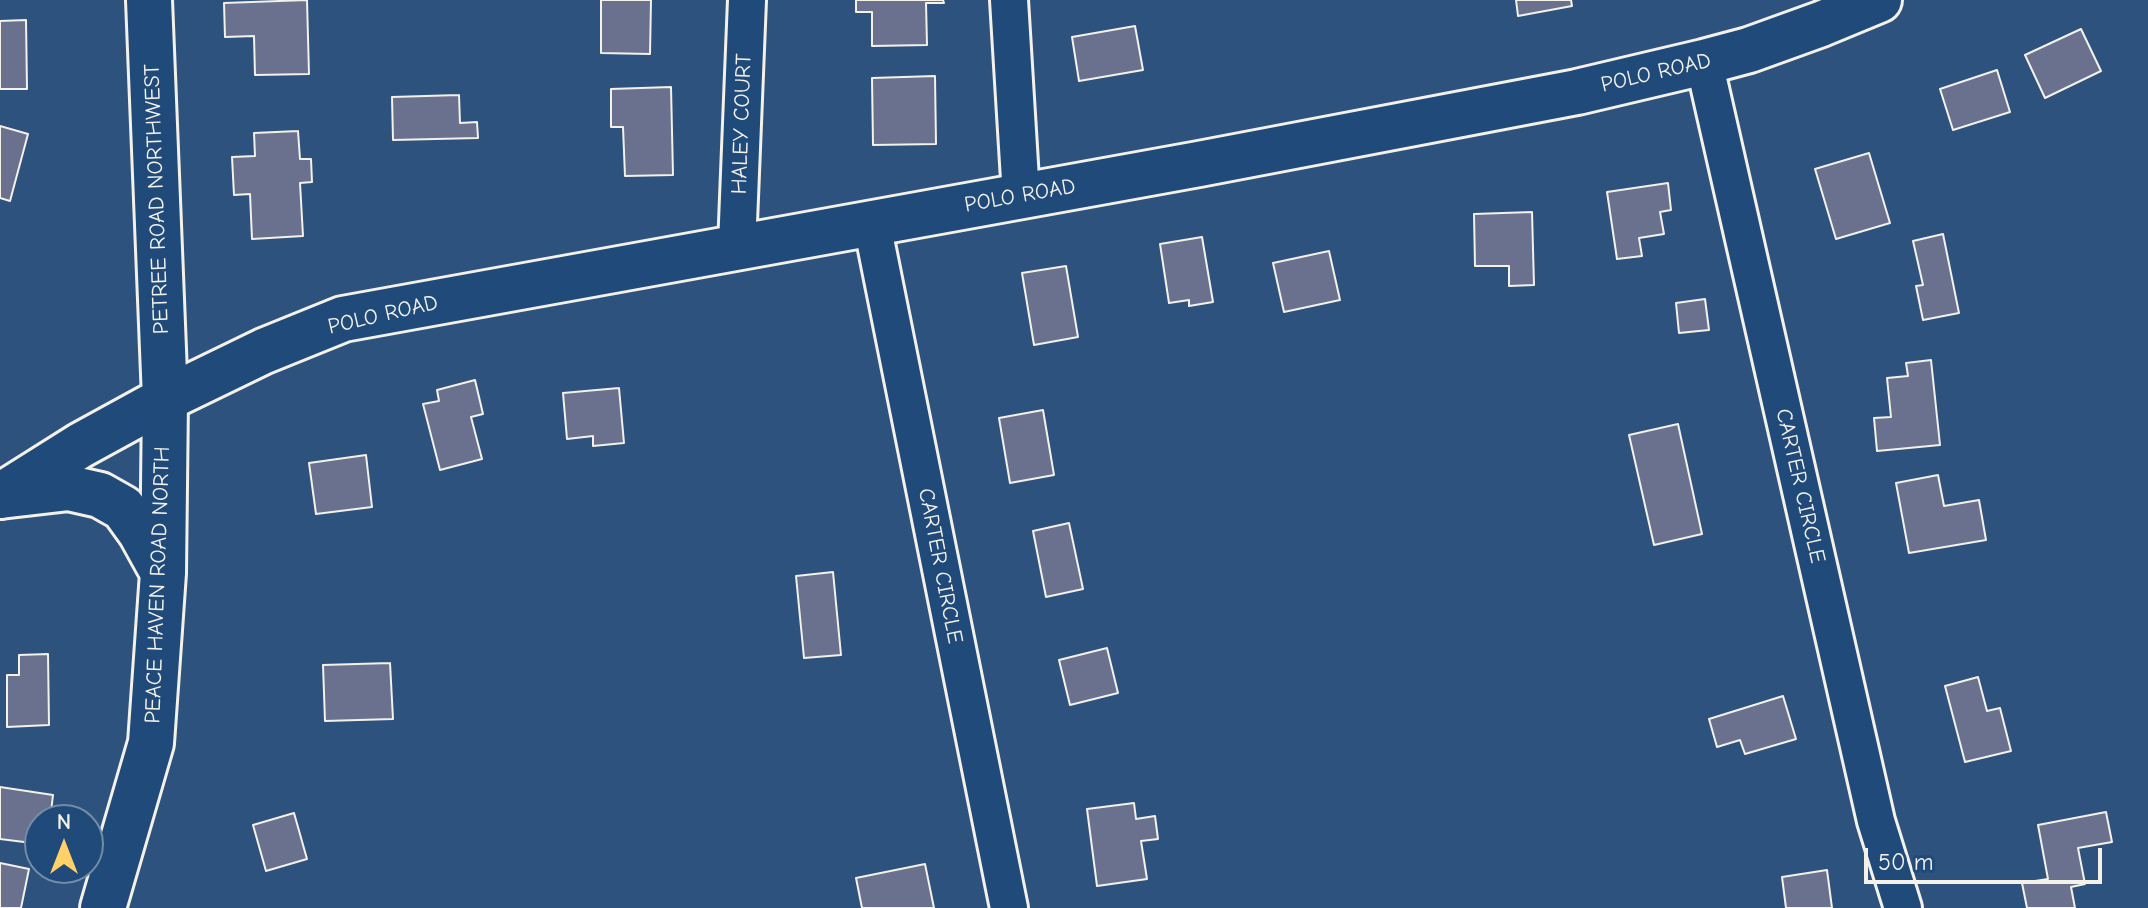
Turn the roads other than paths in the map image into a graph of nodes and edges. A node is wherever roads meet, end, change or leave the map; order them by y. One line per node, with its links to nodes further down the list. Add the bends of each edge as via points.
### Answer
1 (149, 0): 9 (main road, PETREE ROAD NORTHWEST)
2 (747, 0): 8 (street, HALEY COURT)
3 (1009, 0): 6 (street)
4 (1879, 0): 5 (main road, POLO ROAD)
5 (1704, 62): 6 (main road, POLO ROAD, via 1577,92); 14 (street, CARTER CIRCLE, via 1876,821)
6 (1021, 196): 7 (main road, POLO ROAD)
7 (872, 224): 8 (main road, POLO ROAD); 13 (street, CARTER CIRCLE)
8 (737, 247): 9 (main road, POLO ROAD, via 343,319)
9 (165, 399): 10 (main road, POLO ROAD); 11 (main road, PEACE HAVEN ROAD NORTH)
10 (0, 496): 11 (main road, via 69,488 100,495 123,508)
11 (163, 573): 12 (main road, PEACE HAVEN ROAD NORTH, via 151,743)
12 (103, 908)
13 (1009, 908)
14 (1903, 908)

